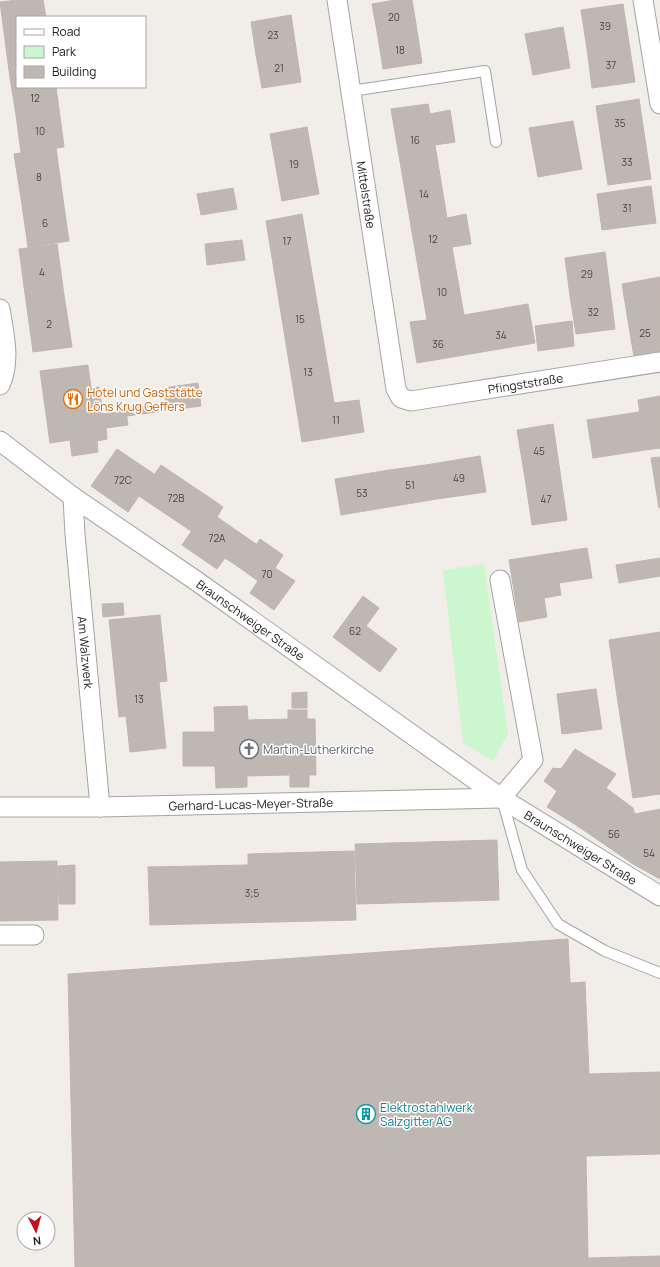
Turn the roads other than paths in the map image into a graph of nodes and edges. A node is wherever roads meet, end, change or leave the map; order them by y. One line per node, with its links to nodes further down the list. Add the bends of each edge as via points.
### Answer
1 (337, 0): 3 (street, Mittelstraße)
2 (644, 0): 4 (street)
3 (351, 91): 5 (lane, via 485,71); 9 (street, Mittelstraße)
4 (660, 104)
5 (496, 142)
6 (0, 309): 8 (street, via 6,360)
7 (660, 362): 9 (street, Pfingststraße, via 411,401 401,398)
8 (0, 385)
9 (396, 389)
10 (0, 441): 11 (street, Braunschweiger Straße)
11 (73, 497): 13 (street, Braunschweiger Straße, via 195,580); 14 (street, Am Walzwerk)
12 (500, 580): 13 (street, via 532,760)
13 (501, 798): 14 (street, Gerhard-Lucas-Meyer-Straße); 16 (street, Braunschweiger Straße); 19 (lane, via 522,870 558,924 605,951)
14 (100, 807): 15 (street, Gerhard-Lucas-Meyer-Straße)
15 (0, 808)
16 (660, 896)
17 (0, 935): 18 (street)
18 (34, 935)
19 (660, 973)

